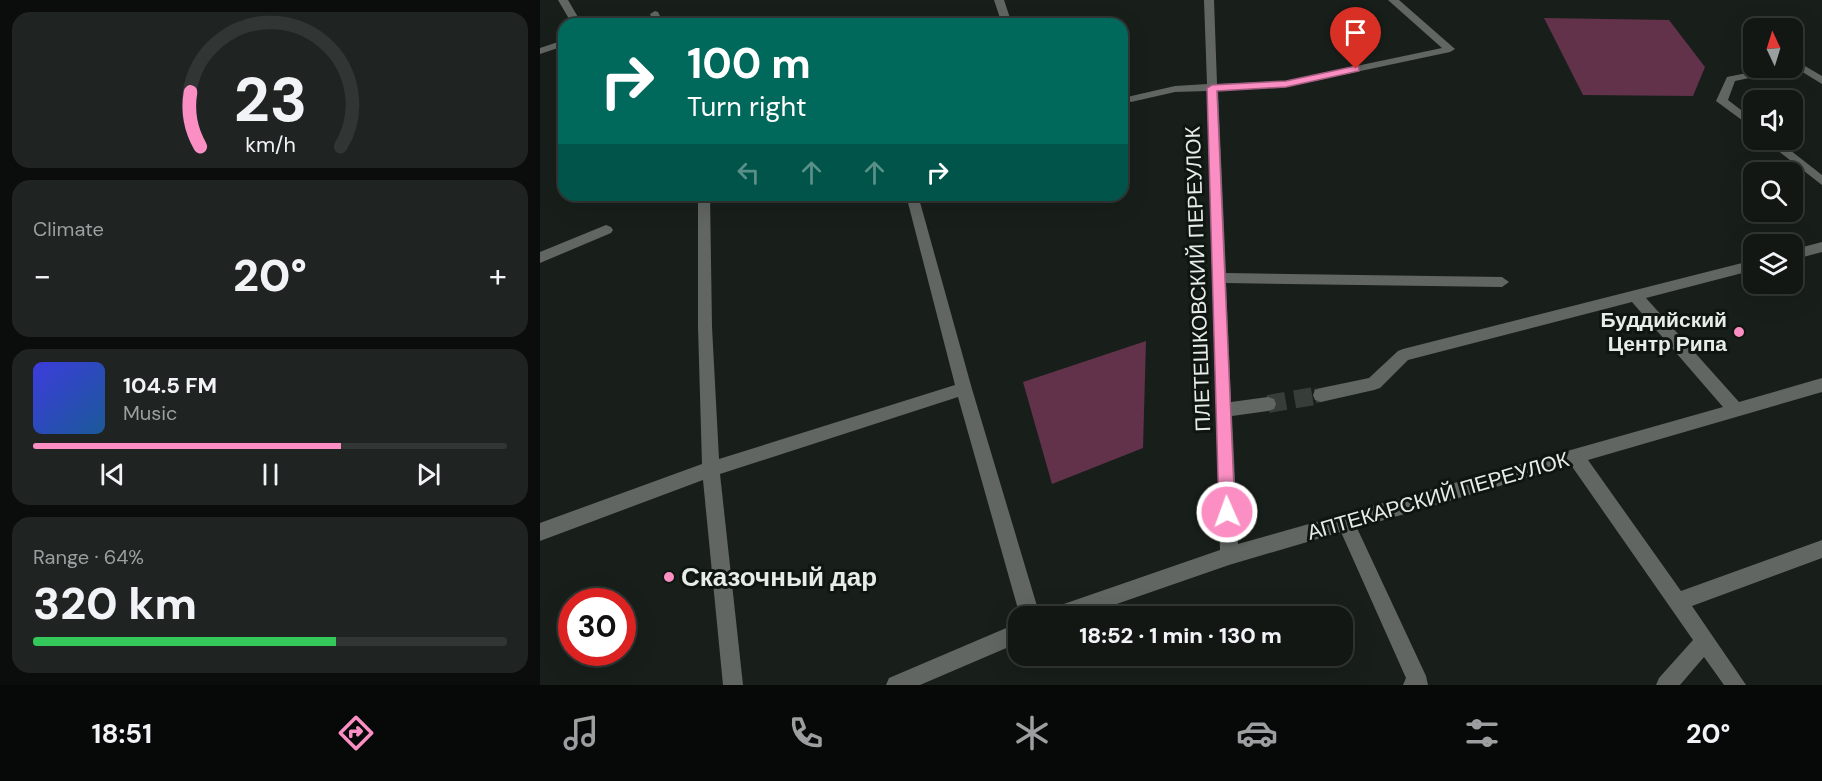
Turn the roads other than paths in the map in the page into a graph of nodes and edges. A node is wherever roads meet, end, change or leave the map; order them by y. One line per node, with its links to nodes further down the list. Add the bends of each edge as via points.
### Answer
1 (563, 0): 5 (street)
2 (999, 0): 6 (street)
3 (1209, 0): 12 (street, ПЛЕТЕШКОВСКИЙ ПЕРЕУЛОК)
4 (1393, 0): 12 (street, via 1450,49 1286,84)
5 (574, 18)
6 (1003, 18)
7 (558, 45): 8 (street)
8 (540, 51)
9 (1803, 68): 11 (street)
10 (1743, 77): 14 (street, via 1731,79 1722,101)
11 (1822, 81)
12 (1212, 88): 13 (street, via 1175,89); 24 (street, ПЛЕТЕШКОВСКИЙ ПЕРЕУЛОК)
13 (1131, 99)
14 (1743, 117)
15 (1783, 150): 16 (street)
16 (1822, 181)
17 (704, 201): 34 (street)
18 (914, 201): 28 (street)
19 (606, 230): 22 (street)
20 (1822, 247): 21 (street)
21 (1803, 252)
22 (540, 258)
23 (1743, 268): 26 (street)
24 (1219, 278): 25 (street); 31 (street, ПЛЕТЕШКОВСКИЙ ПЕРЕУЛОК)
25 (1502, 282)
26 (1635, 295): 29 (street, via 1403,355 1374,384); 32 (street)
27 (1822, 385): 32 (street, АПТЕКАРСКИЙ ПЕРЕУЛОК)
28 (964, 389): 34 (street); 40 (street)
29 (1321, 395)
30 (1268, 404): 31 (street)
31 (1223, 410): 38 (street, ПЛЕТЕШКОВСКИЙ ПЕРЕУЛОК)
32 (1737, 410): 33 (street, АПТЕКАРСКИЙ ПЕРЕУЛОК)
33 (1575, 456): 35 (street, АПТЕКАРСКИЙ ПЕРЕУЛОК); 39 (street)
34 (711, 469): 36 (street); 44 (street)
35 (1345, 522): 38 (street, АПТЕКАРСКИЙ ПЕРЕУЛОК); 46 (street, via 1419,683)
36 (540, 532)
37 (1822, 549): 39 (street)
38 (1229, 556): 41 (street, АПТЕКАРСКИЙ ПЕРЕУЛОК)
39 (1677, 602): 43 (street)
40 (1027, 606)
41 (1084, 606)
42 (1008, 637): 45 (street)
43 (1705, 641): 47 (street); 48 (street)
44 (732, 685)
45 (896, 685)
46 (1413, 685)
47 (1665, 685)
48 (1736, 685)

